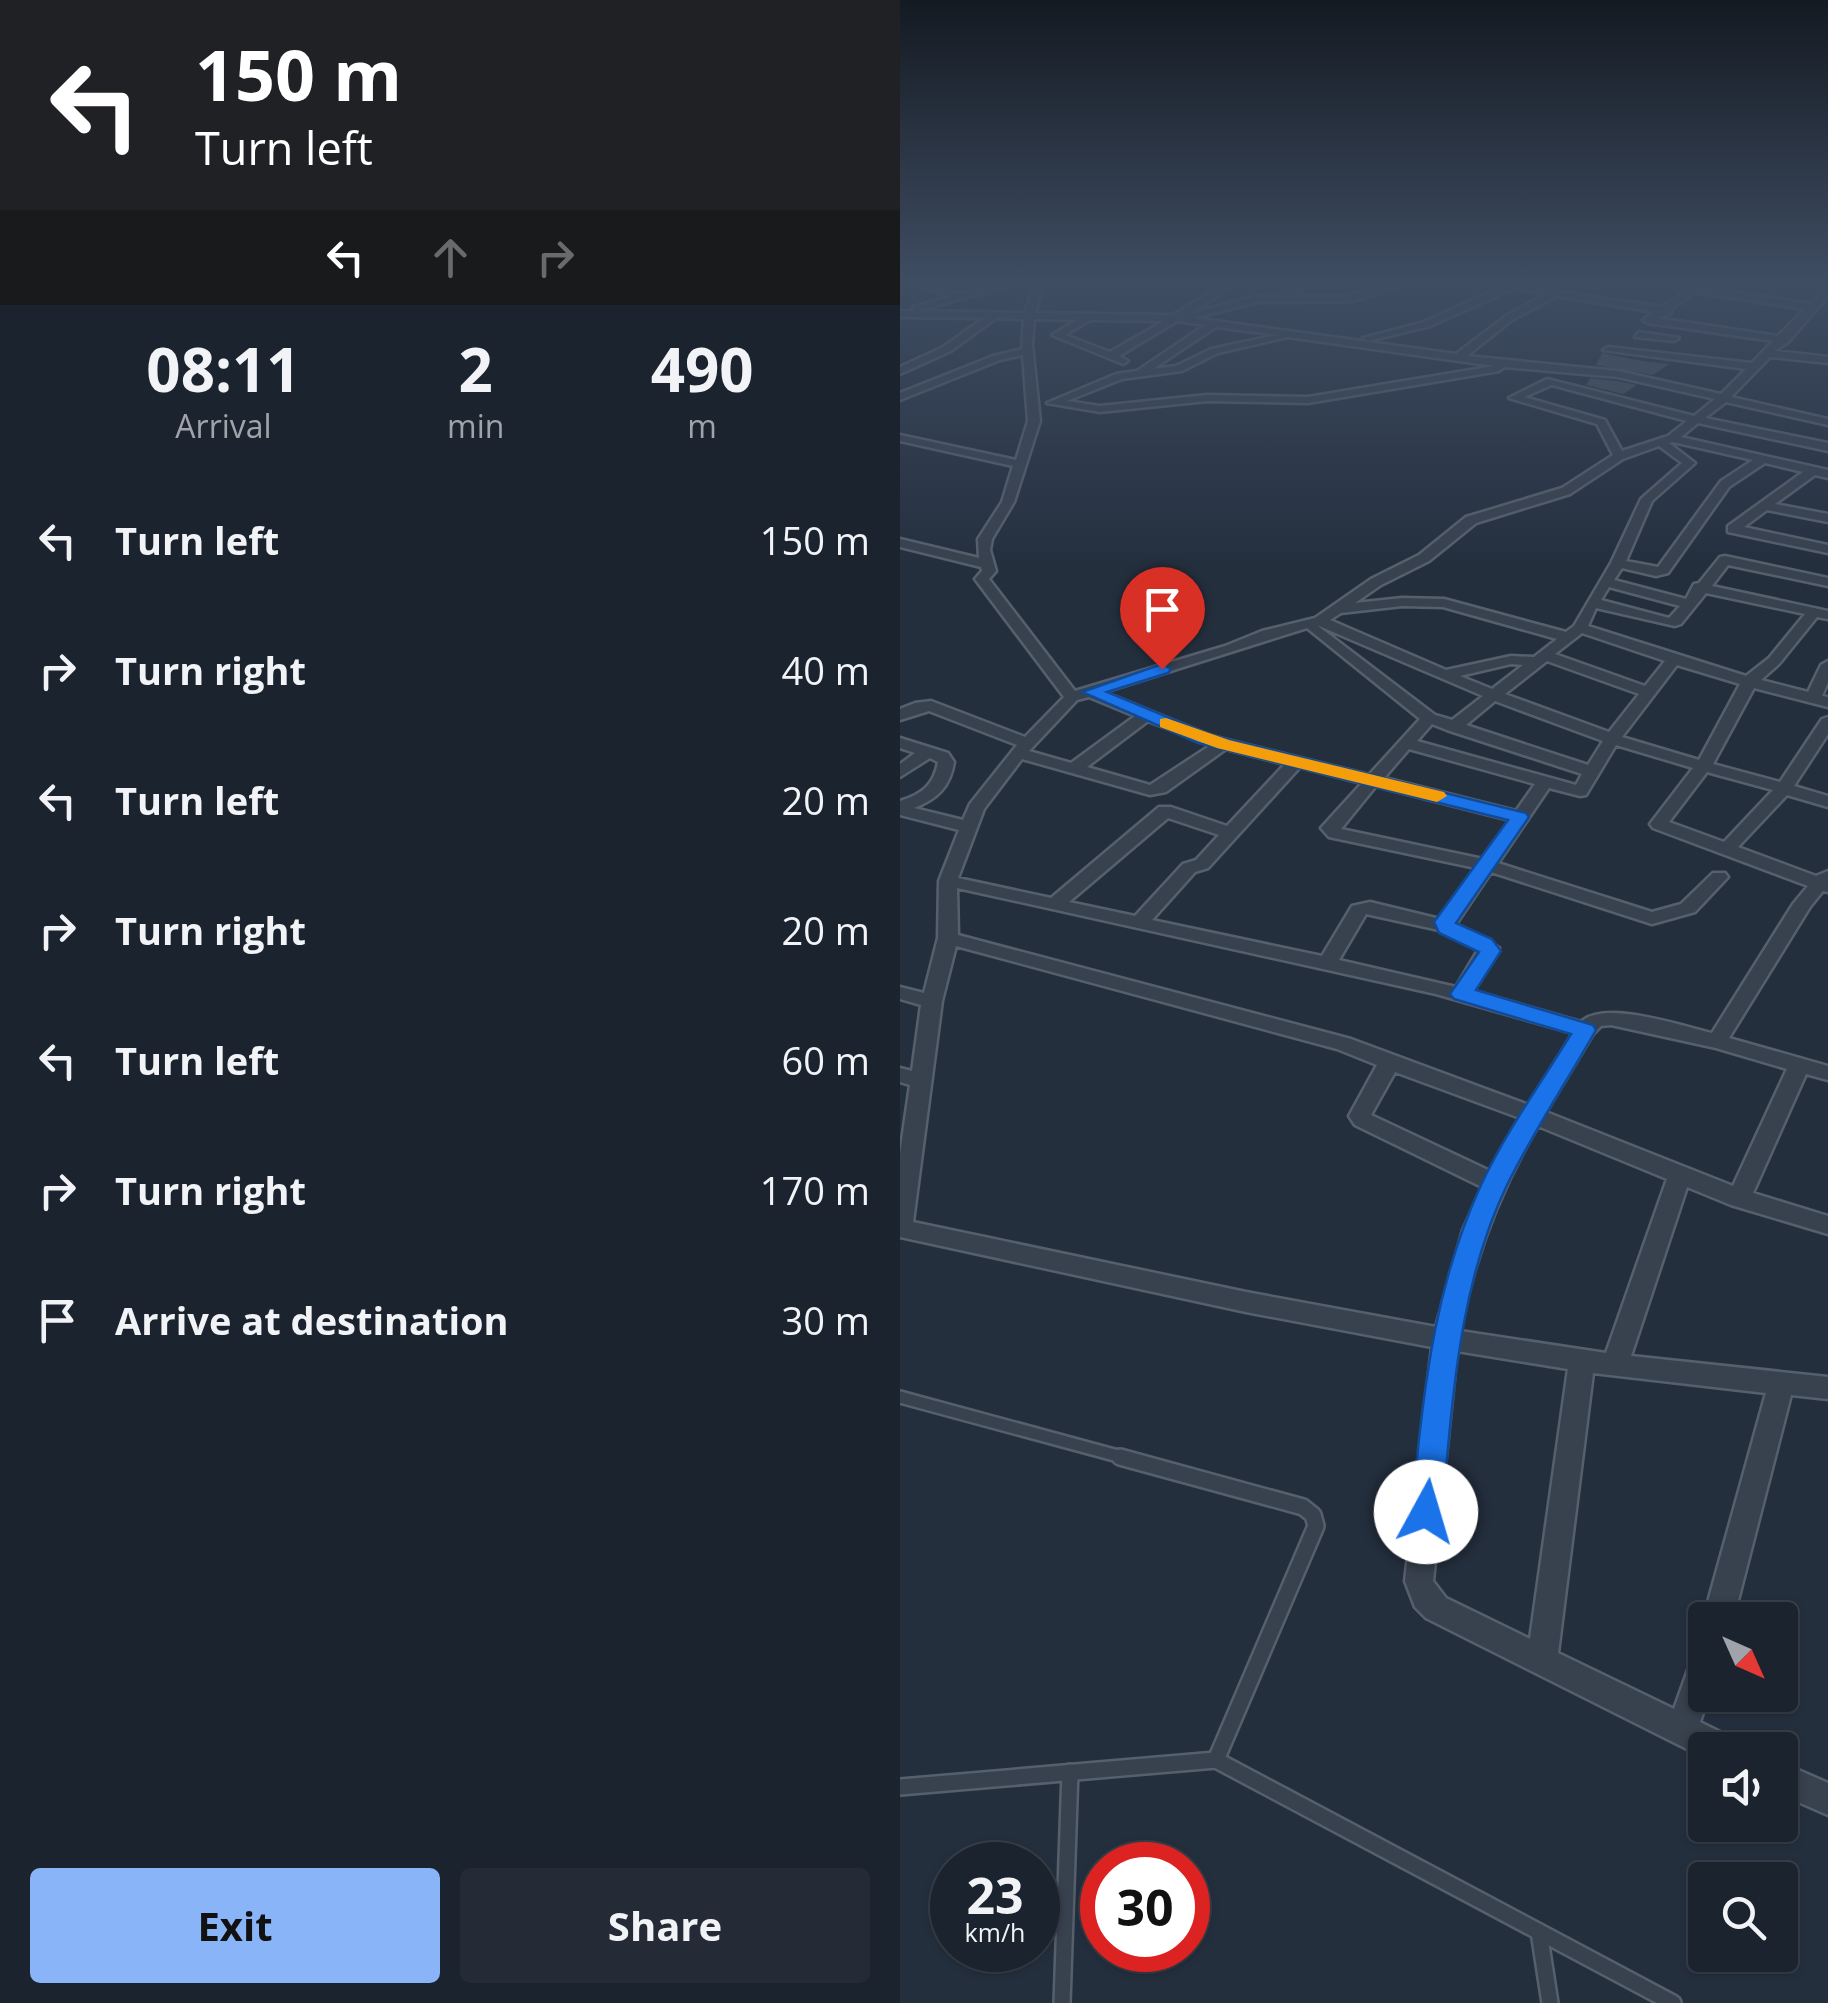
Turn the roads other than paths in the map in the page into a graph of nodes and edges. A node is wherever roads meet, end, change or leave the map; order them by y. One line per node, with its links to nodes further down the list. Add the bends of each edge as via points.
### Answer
1 (948, 377): 9 (street)
2 (1030, 377): 15 (street)
3 (1118, 377): 12 (street)
4 (1445, 377): 12 (street, via 1308,400 1207,398 1100,409)
5 (1673, 377): 7 (street)
6 (1746, 377): 10 (street)
7 (1679, 378): 10 (street)
8 (1588, 390): 11 (street); 14 (street); 14 (street, via 1549,380 1514,398)
9 (900, 397)
10 (1724, 398): 16 (street); 17 (street)
11 (1630, 402): 16 (street); 18 (street)
12 (1053, 403): 15 (street)
13 (1828, 403): 17 (street)
14 (1559, 410): 18 (street)
15 (1034, 414): 25 (street)
16 (1697, 418): 21 (street); 22 (street)
17 (1812, 419): 19 (street)
18 (1600, 422): 23 (street)
19 (1828, 422)
20 (900, 438): 25 (street)
21 (1667, 441): 23 (street); 24 (street); 32 (street, via 1690,463 1648,499)
22 (1828, 447)
23 (1618, 456): 39 (street, via 1566,491 1471,520 1424,558)
24 (1765, 458): 26 (street); 32 (street, via 1725,484 1663,570)
25 (1019, 464): 33 (street, via 1008,502 985,539)
26 (1813, 470): 27 (street); 28 (street)
27 (1828, 474)
28 (1768, 506): 29 (street); 31 (street, via 1732,530)
29 (1828, 518)
30 (900, 547): 33 (street)
31 (1828, 549)
32 (1618, 563): 34 (street)
33 (986, 571): 50 (street)
34 (1607, 582): 37 (street); 38 (street)
35 (1828, 582): 36 (street, via 1724,560)
36 (1699, 587): 38 (street); 40 (street)
37 (1594, 602): 38 (street, via 1670,622); 42 (street)
38 (1687, 604)
39 (1336, 609): 41 (street); 42 (street, via 1444,603)
40 (1820, 614): 48 (street)
41 (1313, 622): 47 (street); 50 (street); 55 (street)
42 (1574, 632): 43 (street); 44 (street)
43 (1595, 653): 44 (street); 45 (street); 49 (street)
44 (1538, 658): 47 (street); 51 (street)
45 (1674, 659): 48 (street); 49 (street)
46 (1828, 666): 52 (street)
47 (1443, 675): 51 (street)
48 (1749, 682): 52 (street); 65 (street)
49 (1647, 692): 58 (street)
50 (1081, 694): 54 (street); 62 (street)
51 (1492, 694): 56 (street); 58 (street)
52 (1820, 700)
53 (900, 715): 62 (street, via 931,706)
54 (1146, 715): 61 (street); 66 (street)
55 (1429, 718): 56 (street); 59 (street)
56 (1453, 727): 68 (street)
57 (1825, 731): 71 (street)
58 (1612, 739): 65 (street); 68 (street)
59 (1404, 742): 69 (street); 70 (street)
60 (900, 743): 63 (street)
61 (1223, 744): 64 (street); 66 (street, via 1154,790)
62 (1024, 748): 66 (street); 75 (street)
63 (927, 752): 67 (street); 73 (street, via 946,762 943,779 931,796)
64 (1297, 761): 69 (street); 76 (street)
65 (1704, 765): 71 (street); 77 (street, via 1660,824)
66 (1075, 768)
67 (900, 772)
68 (1592, 772): 70 (street, via 1580,790)
69 (1372, 780): 74 (street); 78 (street, via 1330,828 1335,833)
70 (1545, 782): 74 (street)
71 (1786, 786): 72 (street); 77 (street)
72 (1828, 802)
73 (900, 808): 75 (street)
74 (1520, 817): 78 (street)
75 (966, 826): 80 (street)
76 (1232, 834): 82 (street, via 1165,811); 83 (street, via 1189,868)
77 (1728, 848): 81 (street)
78 (1487, 866): 79 (street, via 1652,918 1688,908); 84 (street)
79 (1718, 877)
80 (948, 881): 82 (street); 85 (street)
81 (1825, 881): 91 (street)
82 (1055, 904): 83 (street)
83 (1139, 923): 86 (street)
84 (1445, 926): 86 (street, via 1365,908); 88 (street, via 1490,951)
85 (948, 938): 89 (street); 92 (street, via 1313,1036)
86 (1327, 964): 88 (street)
87 (900, 993): 89 (street)
88 (1462, 994): 90 (street)
89 (932, 1000): 95 (street)
90 (1584, 1030): 91 (street, via 1602,1017); 96 (street)
91 (1717, 1041): 93 (street)
92 (1388, 1064): 96 (street); 98 (street, via 1362,1120)
93 (1800, 1064): 94 (street); 99 (street)
94 (1828, 1072)
95 (911, 1078): 101 (street)
96 (1536, 1116): 97 (street); 98 (street)
97 (1679, 1176): 99 (street); 104 (street)
98 (1495, 1183): 102 (street)
99 (1740, 1199): 100 (street)
100 (1828, 1225)
101 (901, 1228): 102 (street)
102 (1445, 1337): 103 (street); 109 (street, via 1419,1582 1436,1608)
103 (1582, 1362): 104 (street); 109 (street)
104 (1615, 1365): 105 (street)
105 (1781, 1384): 106 (street); 108 (street)
106 (1827, 1386)
107 (900, 1398): 113 (lane, via 1304,1507 1313,1515 1316,1526)
108 (1723, 1602)
109 (1542, 1660): 111 (street)
110 (1688, 1712): 111 (street)
111 (1682, 1730): 112 (street)
112 (1688, 1733)
113 (1216, 1760): 114 (lane); 118 (lane)
114 (1070, 1772): 116 (lane); 119 (lane)
115 (1798, 1786): 117 (street)
116 (900, 1787)
117 (1828, 1799)
118 (1540, 1932): 120 (lane); 121 (lane)
119 (1062, 2003)
120 (1550, 2003)
121 (1673, 2003)

